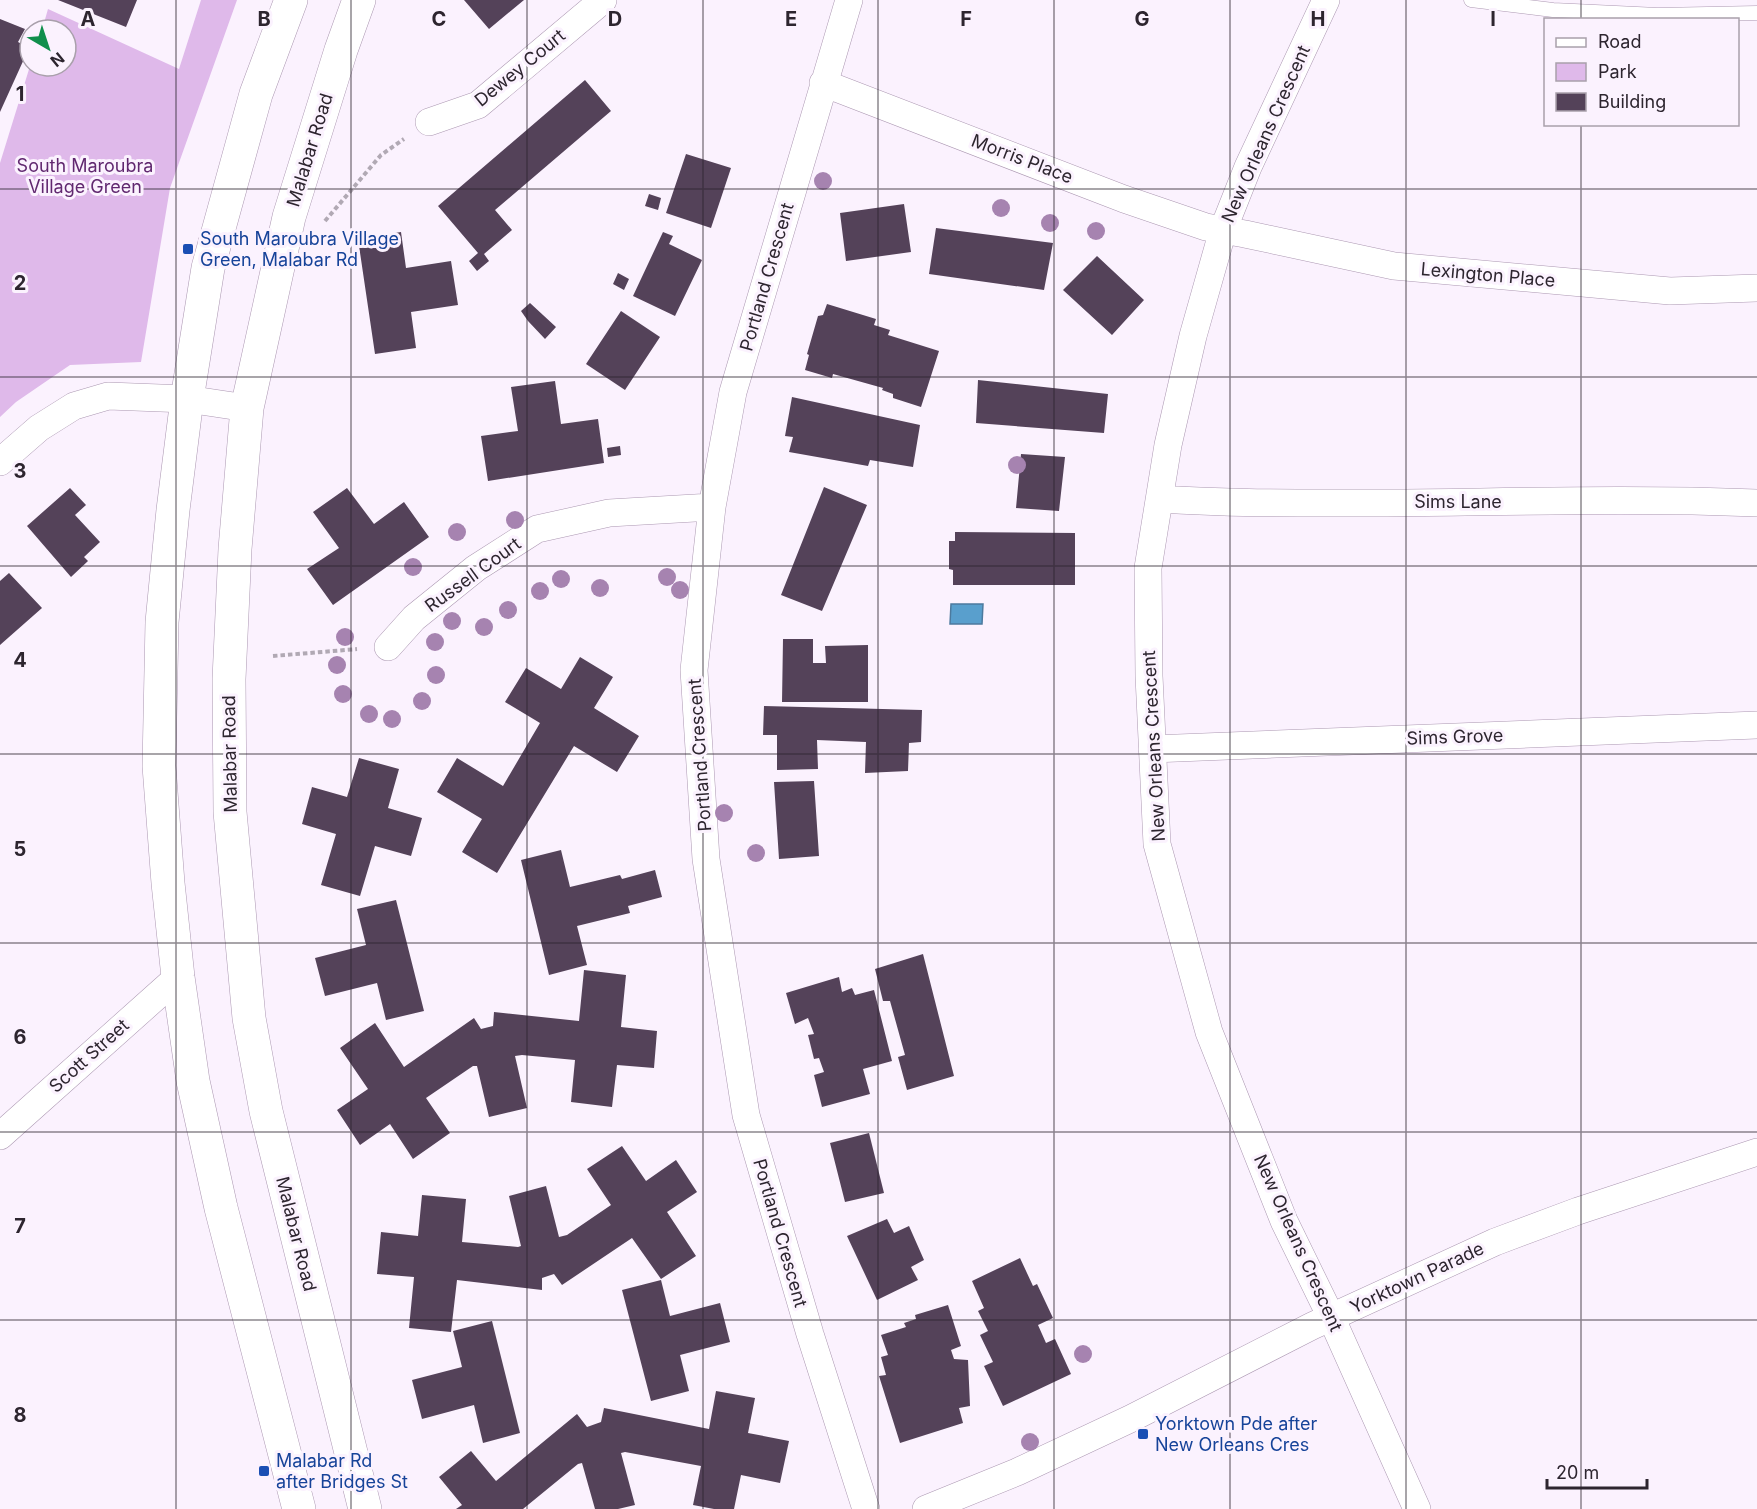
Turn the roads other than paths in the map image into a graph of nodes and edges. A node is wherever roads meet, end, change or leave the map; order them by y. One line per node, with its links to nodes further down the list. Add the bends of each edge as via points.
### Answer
1 (291, 0): 12 (main road, via 256,94 208,268)
2 (359, 0): 13 (main road, Malabar Road, via 289,217)
3 (603, 0): 9 (street, Dewey Court, via 478,105)
4 (849, 0): 8 (street, Portland Crescent)
5 (1326, 0): 10 (street, New Orleans Crescent)
6 (1471, 0): 7 (lane, via 1553,10 1658,15)
7 (1757, 13)
8 (823, 83): 10 (street, Morris Place, via 1124,199); 17 (street, Portland Crescent, via 733,392)
9 (429, 122)
10 (1223, 230): 11 (street, Lexington Place, via 1394,266 1670,291); 15 (street, New Orleans Crescent, via 1192,336)
11 (1757, 288)
12 (187, 399): 13 (street); 14 (street, via 108,396 75,406 39,428); 21 (main road, via 162,622 159,766)
13 (247, 408): 26 (main road, Malabar Road, via 229,690 230,812 249,1018 266,1111)
14 (0, 462)
15 (1160, 499): 16 (street, Sims Lane, via 1233,503); 20 (street, New Orleans Crescent, via 1148,568)
16 (1757, 503)
17 (712, 507): 18 (street, Russell Court, via 609,513 537,529 476,568 414,618); 27 (street, Portland Crescent, via 694,670 706,859 746,1114)
18 (388, 647)
19 (1757, 725): 20 (street, Sims Grove)
20 (1152, 749): 24 (street, New Orleans Crescent, via 1157,844 1209,1032 1284,1221)
21 (178, 977): 22 (street, Scott Street); 25 (main road, via 193,1081 221,1208)
22 (0, 1136)
23 (1757, 1152): 24 (street, Yorktown Parade, via 1495,1242)
24 (1331, 1317): 28 (street, Yorktown Parade, via 1120,1424); 29 (street, New Orleans Crescent)
25 (299, 1509)
26 (365, 1509)
27 (866, 1509)
28 (926, 1509)
29 (1417, 1509)

